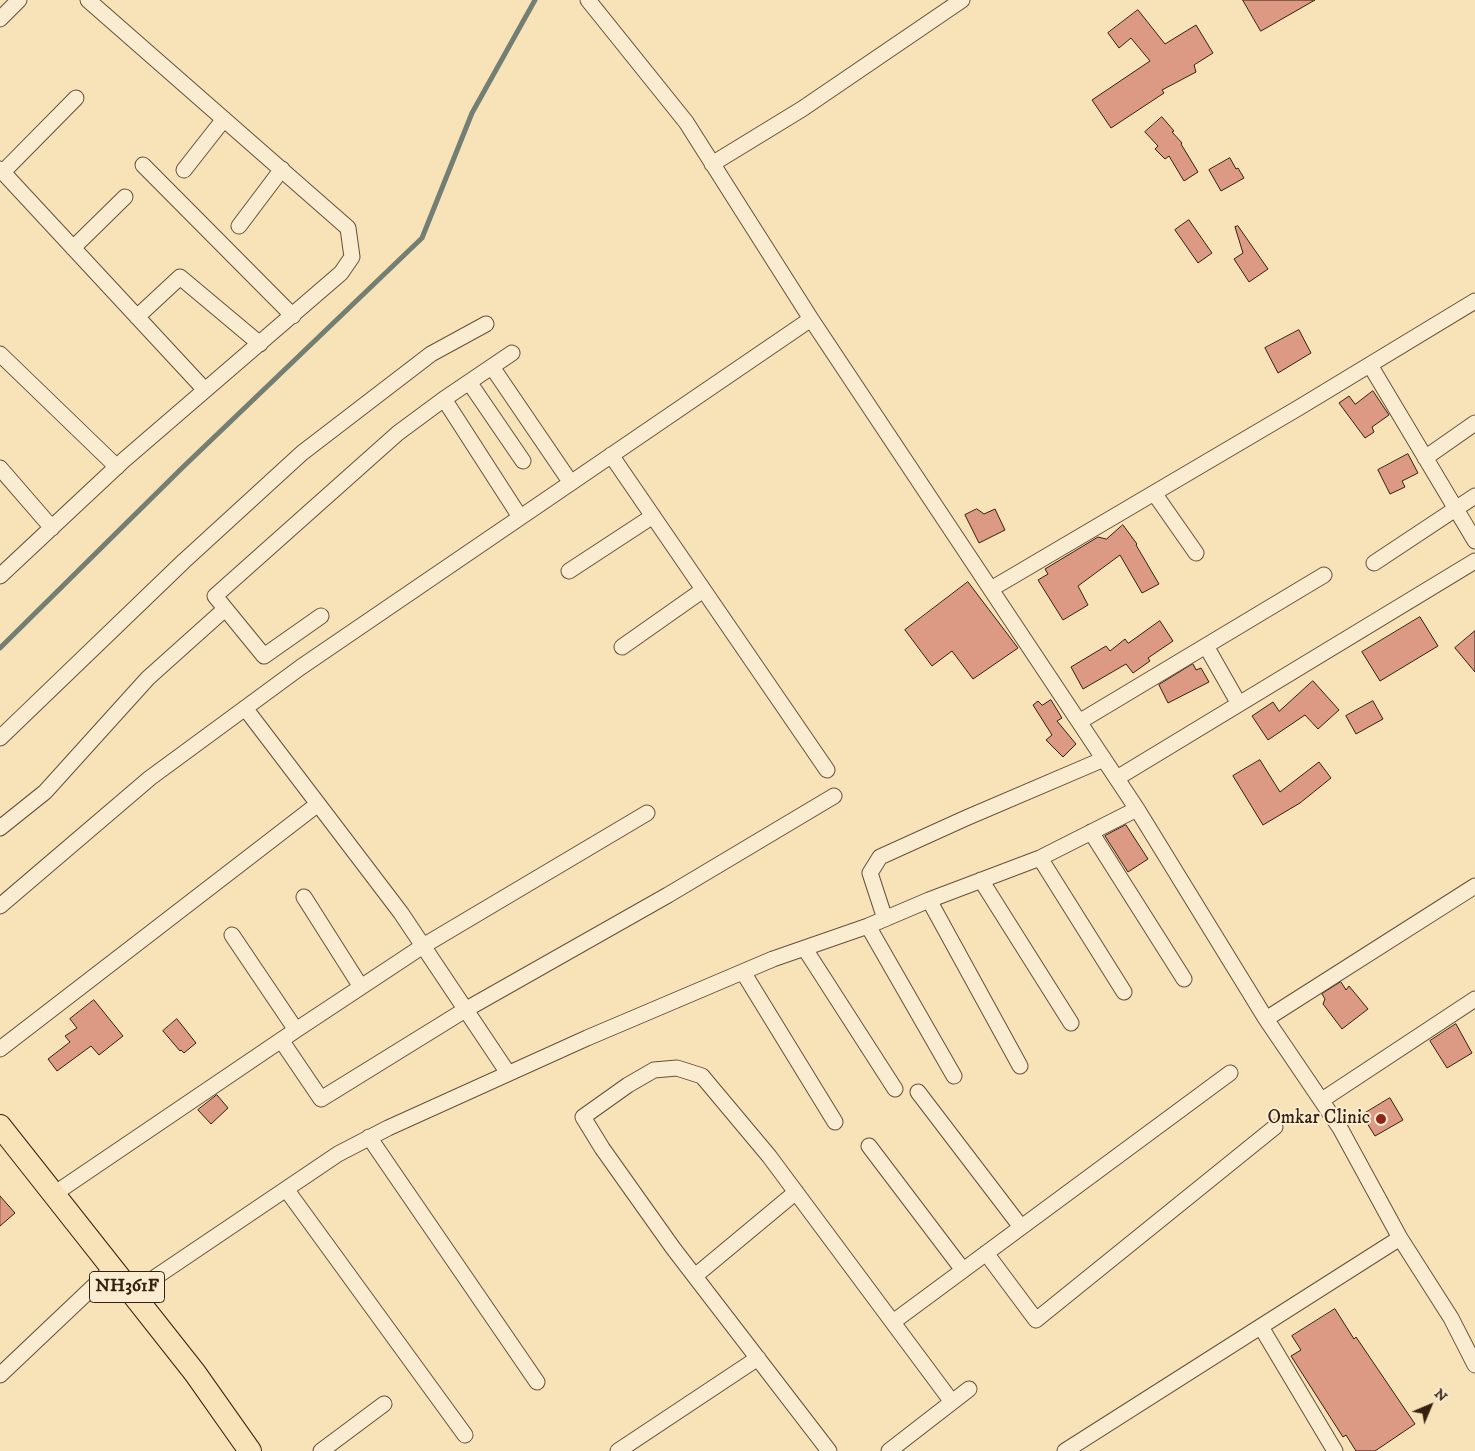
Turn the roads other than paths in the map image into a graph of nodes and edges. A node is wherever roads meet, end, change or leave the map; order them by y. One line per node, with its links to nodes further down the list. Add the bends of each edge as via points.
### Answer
1 (19, 0): 5 (street)
2 (88, 0): 7 (street)
3 (588, 0): 8 (street, via 686,122)
4 (962, 0): 8 (street, via 802,109)
5 (0, 19)
6 (76, 98): 11 (street)
7 (224, 119): 10 (street); 12 (street)
8 (712, 164): 19 (street)
9 (142, 165): 17 (street)
10 (282, 169): 14 (street); 17 (street, via 348,228 352,256 341,273)
11 (1, 170): 15 (street)
12 (184, 170)
13 (125, 197): 15 (street)
14 (239, 226)
15 (73, 248): 18 (street)
16 (1475, 301): 24 (street)
17 (293, 316): 21 (street)
18 (137, 317): 21 (street, via 180,277); 27 (street)
19 (811, 319): 30 (street); 49 (street)
20 (486, 324): 58 (street, via 431,354 302,453 184,560)
21 (260, 344): 27 (street)
22 (512, 353): 25 (street)
23 (0, 354): 33 (street)
24 (1370, 365): 31 (street); 36 (street)
25 (492, 366): 26 (street); 35 (street)
26 (469, 382): 28 (street); 32 (street)
27 (205, 390): 33 (street)
28 (444, 399): 40 (street); 51 (street, via 398,433 215,596)
29 (1475, 423): 31 (street)
30 (611, 455): 35 (street); 39 (street)
31 (1425, 458): 38 (street)
32 (523, 461)
33 (117, 467): 41 (street)
34 (0, 468): 41 (street)
35 (571, 482): 40 (street)
36 (1154, 493): 43 (street); 49 (street)
37 (1475, 496): 38 (street)
38 (1455, 508): 42 (street); 45 (street)
39 (653, 516): 46 (street); 50 (street)
40 (520, 517): 56 (street)
41 (52, 528): 48 (street)
42 (1475, 541)
43 (1196, 553)
44 (1475, 561): 55 (street)
45 (1374, 563)
46 (570, 571)
47 (1324, 574): 53 (street)
48 (0, 576)
49 (990, 589): 57 (street)
50 (704, 590): 54 (street); 60 (street)
51 (225, 609): 52 (street, via 264,656); 66 (street, via 148,678 45,792)
52 (321, 616)
53 (1206, 646): 55 (street); 57 (street)
54 (622, 647)
55 (1239, 704): 61 (street)
56 (245, 708): 63 (street); 73 (street, via 150,778)
57 (1079, 722): 59 (street)
58 (0, 738)
59 (1104, 759): 61 (street); 74 (street, via 880,856 870,873)
60 (827, 770)
61 (1116, 778): 64 (street)
62 (834, 796): 84 (street)
63 (318, 804): 77 (street); 89 (street)
64 (1137, 809): 67 (street); 85 (street)
65 (647, 813): 77 (street)
66 (0, 828)
67 (1091, 832): 68 (street); 80 (street)
68 (1040, 858): 69 (street); 82 (street)
69 (982, 880): 72 (street); 86 (street)
70 (1475, 886): 85 (street)
71 (304, 897): 81 (street)
72 (929, 900): 74 (street); 90 (street)
73 (0, 906)
74 (885, 919): 75 (street)
75 (868, 926): 78 (street); 93 (street)
76 (232, 935): 87 (street)
77 (423, 946): 81 (street); 84 (street)
78 (805, 949): 79 (street); 94 (street)
79 (743, 972): 91 (street); 97 (street)
80 (1184, 979)
81 (361, 987): 87 (street)
82 (1124, 992)
83 (1475, 999): 96 (street)
84 (466, 1010): 88 (street, via 321,1099); 91 (street)
85 (1266, 1019): 96 (street)
86 (1071, 1023)
87 (296, 1030): 88 (street)
88 (282, 1040): 104 (street)
89 (0, 1049)
90 (1020, 1066)
91 (508, 1073): 100 (street)
92 (1230, 1073): 105 (street)
93 (954, 1076)
94 (895, 1089)
95 (918, 1092): 105 (street)
96 (1322, 1100): 106 (street)
97 (834, 1122)
98 (0, 1126): 104 (highway, NH361F)
99 (1275, 1127): 107 (street, via 1036,1320)
100 (369, 1137): 102 (street); 117 (street)
101 (869, 1146): 109 (street)
102 (286, 1189): 111 (street); 121 (street)
103 (796, 1192): 110 (street); 110 (street, via 702,1076 677,1068 654,1070 582,1117); 112 (street)
104 (54, 1194): 108 (highway, NH361F)
105 (1021, 1227): 107 (street)
106 (1400, 1238): 113 (street); 115 (street, via 1451,1318)
107 (986, 1253): 109 (street)
108 (113, 1268): 111 (highway, NH361F); 116 (street)
109 (963, 1270): 112 (street)
110 (695, 1276): 114 (street)
111 (132, 1293): 122 (highway, NH361F, via 195,1373)
112 (893, 1322): 119 (street)
113 (1261, 1327): 127 (street); 128 (street)
114 (758, 1358): 124 (street); 125 (street)
115 (1475, 1364)
116 (0, 1376)
117 (537, 1382)
118 (969, 1389): 119 (street)
119 (952, 1402): 126 (street)
120 (384, 1404): 123 (street)
121 (465, 1435)
122 (250, 1451)
123 (321, 1451)
124 (618, 1451)
125 (829, 1451)
126 (889, 1451)
127 (1065, 1451)
128 (1335, 1451)

